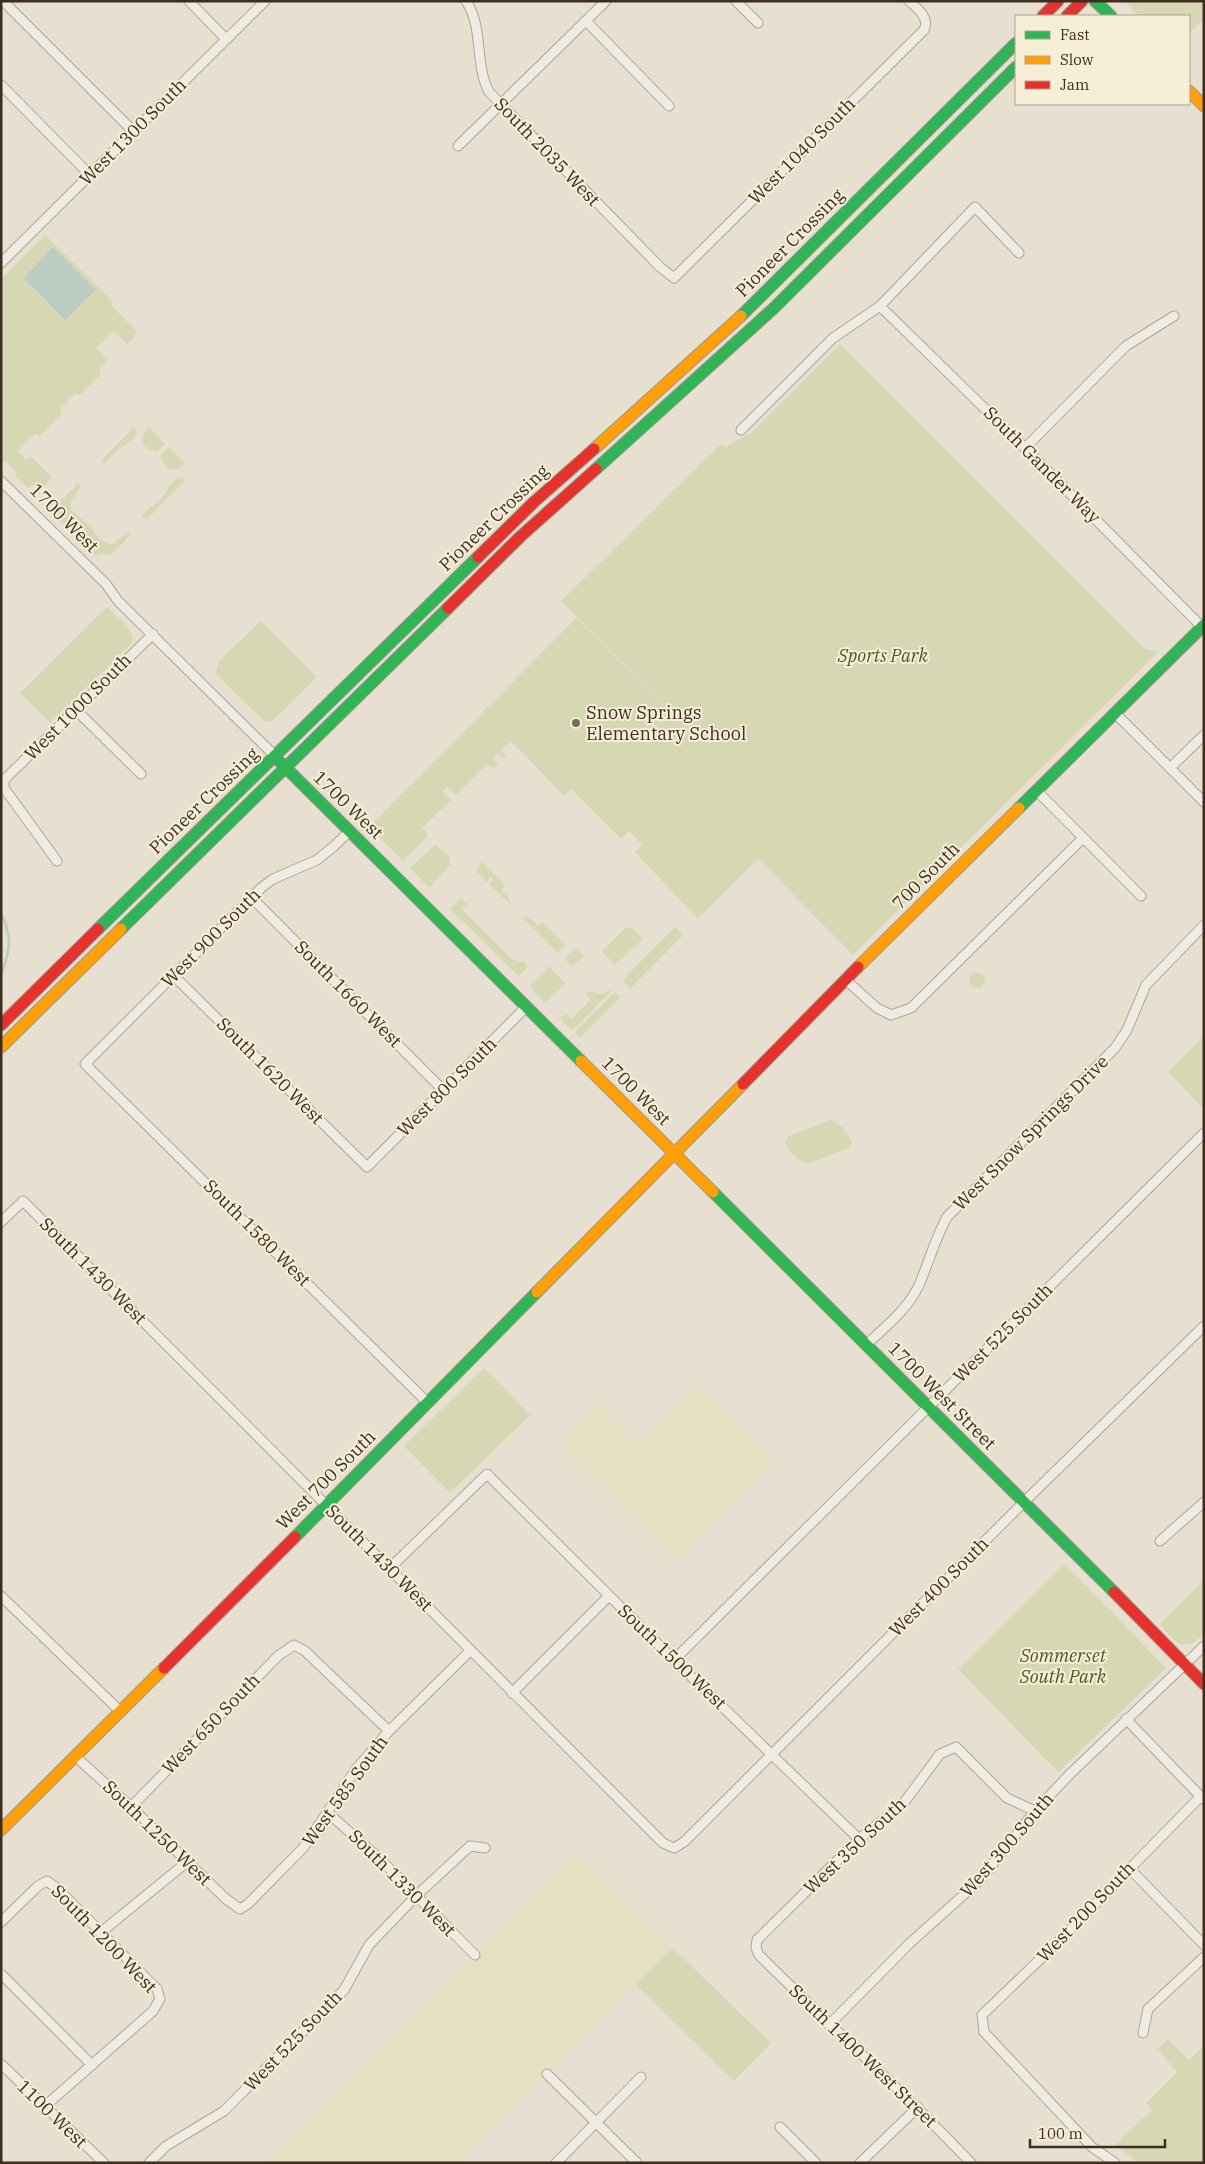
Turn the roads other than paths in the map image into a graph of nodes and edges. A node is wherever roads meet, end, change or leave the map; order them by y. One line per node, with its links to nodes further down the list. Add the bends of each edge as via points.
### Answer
1 (3, 1): 24 (street)
2 (188, 1): 16 (street)
3 (265, 1): 16 (street, West 1300 South)
4 (466, 1): 21 (street, South 2035 West, via 477,30 482,79)
5 (606, 1): 14 (street)
6 (736, 1): 15 (street)
7 (909, 1): 29 (street, West 1040 South, via 923,14 926,21 924,30)
8 (1058, 1): 11 (main road)
9 (1082, 1): 12 (main road)
10 (1095, 1): 13 (main road)
11 (1044, 15)
12 (1068, 15)
13 (1110, 15)
14 (586, 21): 21 (street); 22 (street)
15 (758, 23)
16 (226, 39): 24 (street, West 1300 South)
17 (1015, 44): 40 (main road, Pioneer Crossing, via 742,316 534,502)
18 (1015, 68): 41 (main road, Pioneer Crossing, via 774,308 546,513)
19 (1, 85): 26 (street)
20 (1190, 92): 23 (main road)
21 (500, 105): 25 (street); 29 (street, South 2035 West)
22 (669, 106)
23 (1204, 106)
24 (134, 131): 26 (street, West 1300 South)
25 (458, 146)
26 (90, 174): 28 (street, West 1300 South)
27 (1019, 253): 30 (street, via 975,208)
28 (1, 263)
29 (674, 278)
30 (880, 306): 32 (street, via 833,338); 33 (street, South Gander Way)
31 (1174, 316): 33 (street, via 1126,346)
32 (742, 430)
33 (1025, 448): 35 (street, South Gander Way)
34 (1, 481): 36 (street, 1700 West)
35 (1203, 626): 38 (main road, 700 South)
36 (152, 634): 37 (street, West 1000 South); 40 (street, 1700 West)
37 (76, 710): 43 (street); 48 (street, West 1000 South, via 4,780 4,788)
38 (1116, 713): 42 (street); 44 (main road, 700 South)
39 (1204, 735): 42 (street)
40 (275, 756): 41 (main road, 1700 West); 55 (main road, Pioneer Crossing)
41 (286, 768): 46 (main road, 1700 West); 56 (main road, Pioneer Crossing)
42 (1170, 768): 45 (street)
43 (141, 774)
44 (1037, 791): 47 (street); 53 (main road, 700 South)
45 (1204, 802)
46 (350, 830): 50 (street, West 900 South, via 317,860 273,879); 54 (main road, 1700 West)
47 (1083, 838): 49 (street); 53 (street, via 911,1008 891,1015 877,1008)
48 (57, 861)
49 (1141, 896)
50 (252, 898): 52 (street, West 900 South); 58 (street, South 1660 West)
51 (1204, 925): 64 (street, West Snow Springs Drive, via 1146,985 1127,1030 1115,1048 947,1217 933,1243 919,1286 907,1306)
52 (174, 976): 57 (street, West 900 South); 61 (street, South 1620 West)
53 (846, 980): 60 (main road, 700 South)
54 (526, 1007): 58 (street, West 800 South); 60 (main road, 1700 West)
55 (1, 1025)
56 (1, 1047)
57 (85, 1064): 65 (street, South 1580 West)
58 (444, 1091): 61 (street, West 800 South)
59 (1204, 1133): 66 (street, West 525 South)
60 (674, 1153): 64 (main road, 1700 West Street); 65 (main road, West 700 South)
61 (367, 1167)
62 (1, 1222): 69 (street, South 1430 West, via 22,1201)
63 (1204, 1326): 67 (street, West 400 South)
64 (866, 1345): 66 (main road, 1700 West Street)
65 (428, 1403): 69 (main road, West 700 South)
66 (928, 1407): 67 (main road, 1700 West Street); 76 (street, West 525 South)
67 (1024, 1502): 77 (main road, 1700 West Street); 83 (street, West 400 South)
68 (1204, 1502): 70 (street)
69 (326, 1504): 71 (street, South 1430 West); 80 (main road, West 700 South)
70 (1160, 1541)
71 (390, 1568): 73 (street, South 1500 West, via 487,1474); 75 (street, South 1430 West)
72 (1, 1596): 80 (street)
73 (609, 1596): 76 (street, South 1500 West); 79 (street)
74 (1204, 1646): 77 (street, West 300 South)
75 (470, 1651): 79 (street, South 1430 West); 82 (street, West 585 South)
76 (674, 1660): 83 (street, South 1500 West)
77 (1185, 1664): 78 (main road); 81 (street, West 300 South)
78 (1204, 1684)
79 (512, 1693): 92 (street, South 1430 West, via 662,1843)
80 (121, 1712): 84 (main road, West 700 South)
81 (1126, 1719): 85 (street); 87 (street, West 300 South)
82 (389, 1731): 86 (street, West 650 South, via 305,1651 294,1645 278,1656); 88 (street, West 585 South, via 357,1768)
83 (773, 1753): 90 (street, South 1500 West); 92 (street, West 400 South, via 684,1842)
84 (75, 1756): 86 (street, South 1250 West); 89 (main road, West 700 South)
85 (1202, 1799): 94 (street, West 200 South)
86 (131, 1806): 93 (street, South 1250 West)
87 (1035, 1811): 90 (street, West 350 South, via 1007,1798 956,1747 940,1754 903,1804); 104 (street, West 300 South, via 979,1881 910,1943)
88 (328, 1813): 95 (street, South 1330 West); 96 (street, West 585 South, via 303,1848)
89 (1, 1830)
90 (859, 1839): 100 (street, West 350 South, via 757,1940)
91 (485, 1848): 95 (street, West 525 South, via 470,1846)
92 (674, 1848)
93 (187, 1862): 96 (street, South 1250 West, via 226,1900); 98 (street)
94 (1129, 1868): 99 (street); 121 (street, West 200 South, via 982,2015 984,2032 1092,2147)
95 (416, 1896): 101 (street, South 1330 West); 115 (street, West 525 South, via 369,1945 344,1990 237,2098 224,2111 166,2146)
96 (240, 1909)
97 (1, 1922): 98 (street, South 1200 West, via 47,1881 58,1888)
98 (100, 1932): 107 (street, South 1200 West, via 157,1989 160,1999 153,2010)
99 (1204, 1945)
100 (756, 1948): 104 (street, South 1400 West Street, via 759,1955)
101 (475, 1955)
102 (1204, 1957): 105 (street, via 1148,2010)
103 (1, 1974): 107 (street)
104 (829, 2024): 111 (street, South 1400 West Street)
105 (1143, 2033)
106 (1, 2064): 110 (street, 1100 West)
107 (92, 2064): 110 (street)
108 (547, 2074): 112 (street)
109 (641, 2078): 112 (street)
110 (44, 2107): 114 (street, 1100 West)
111 (918, 2107): 119 (street); 120 (street, South 1400 West Street)
112 (596, 2123): 116 (street); 117 (street)
113 (780, 2127): 118 (street)
114 (104, 2163)
115 (149, 2163)
116 (556, 2163)
117 (637, 2163)
118 (816, 2163)
119 (860, 2163)
120 (971, 2163)
121 (1115, 2163)

